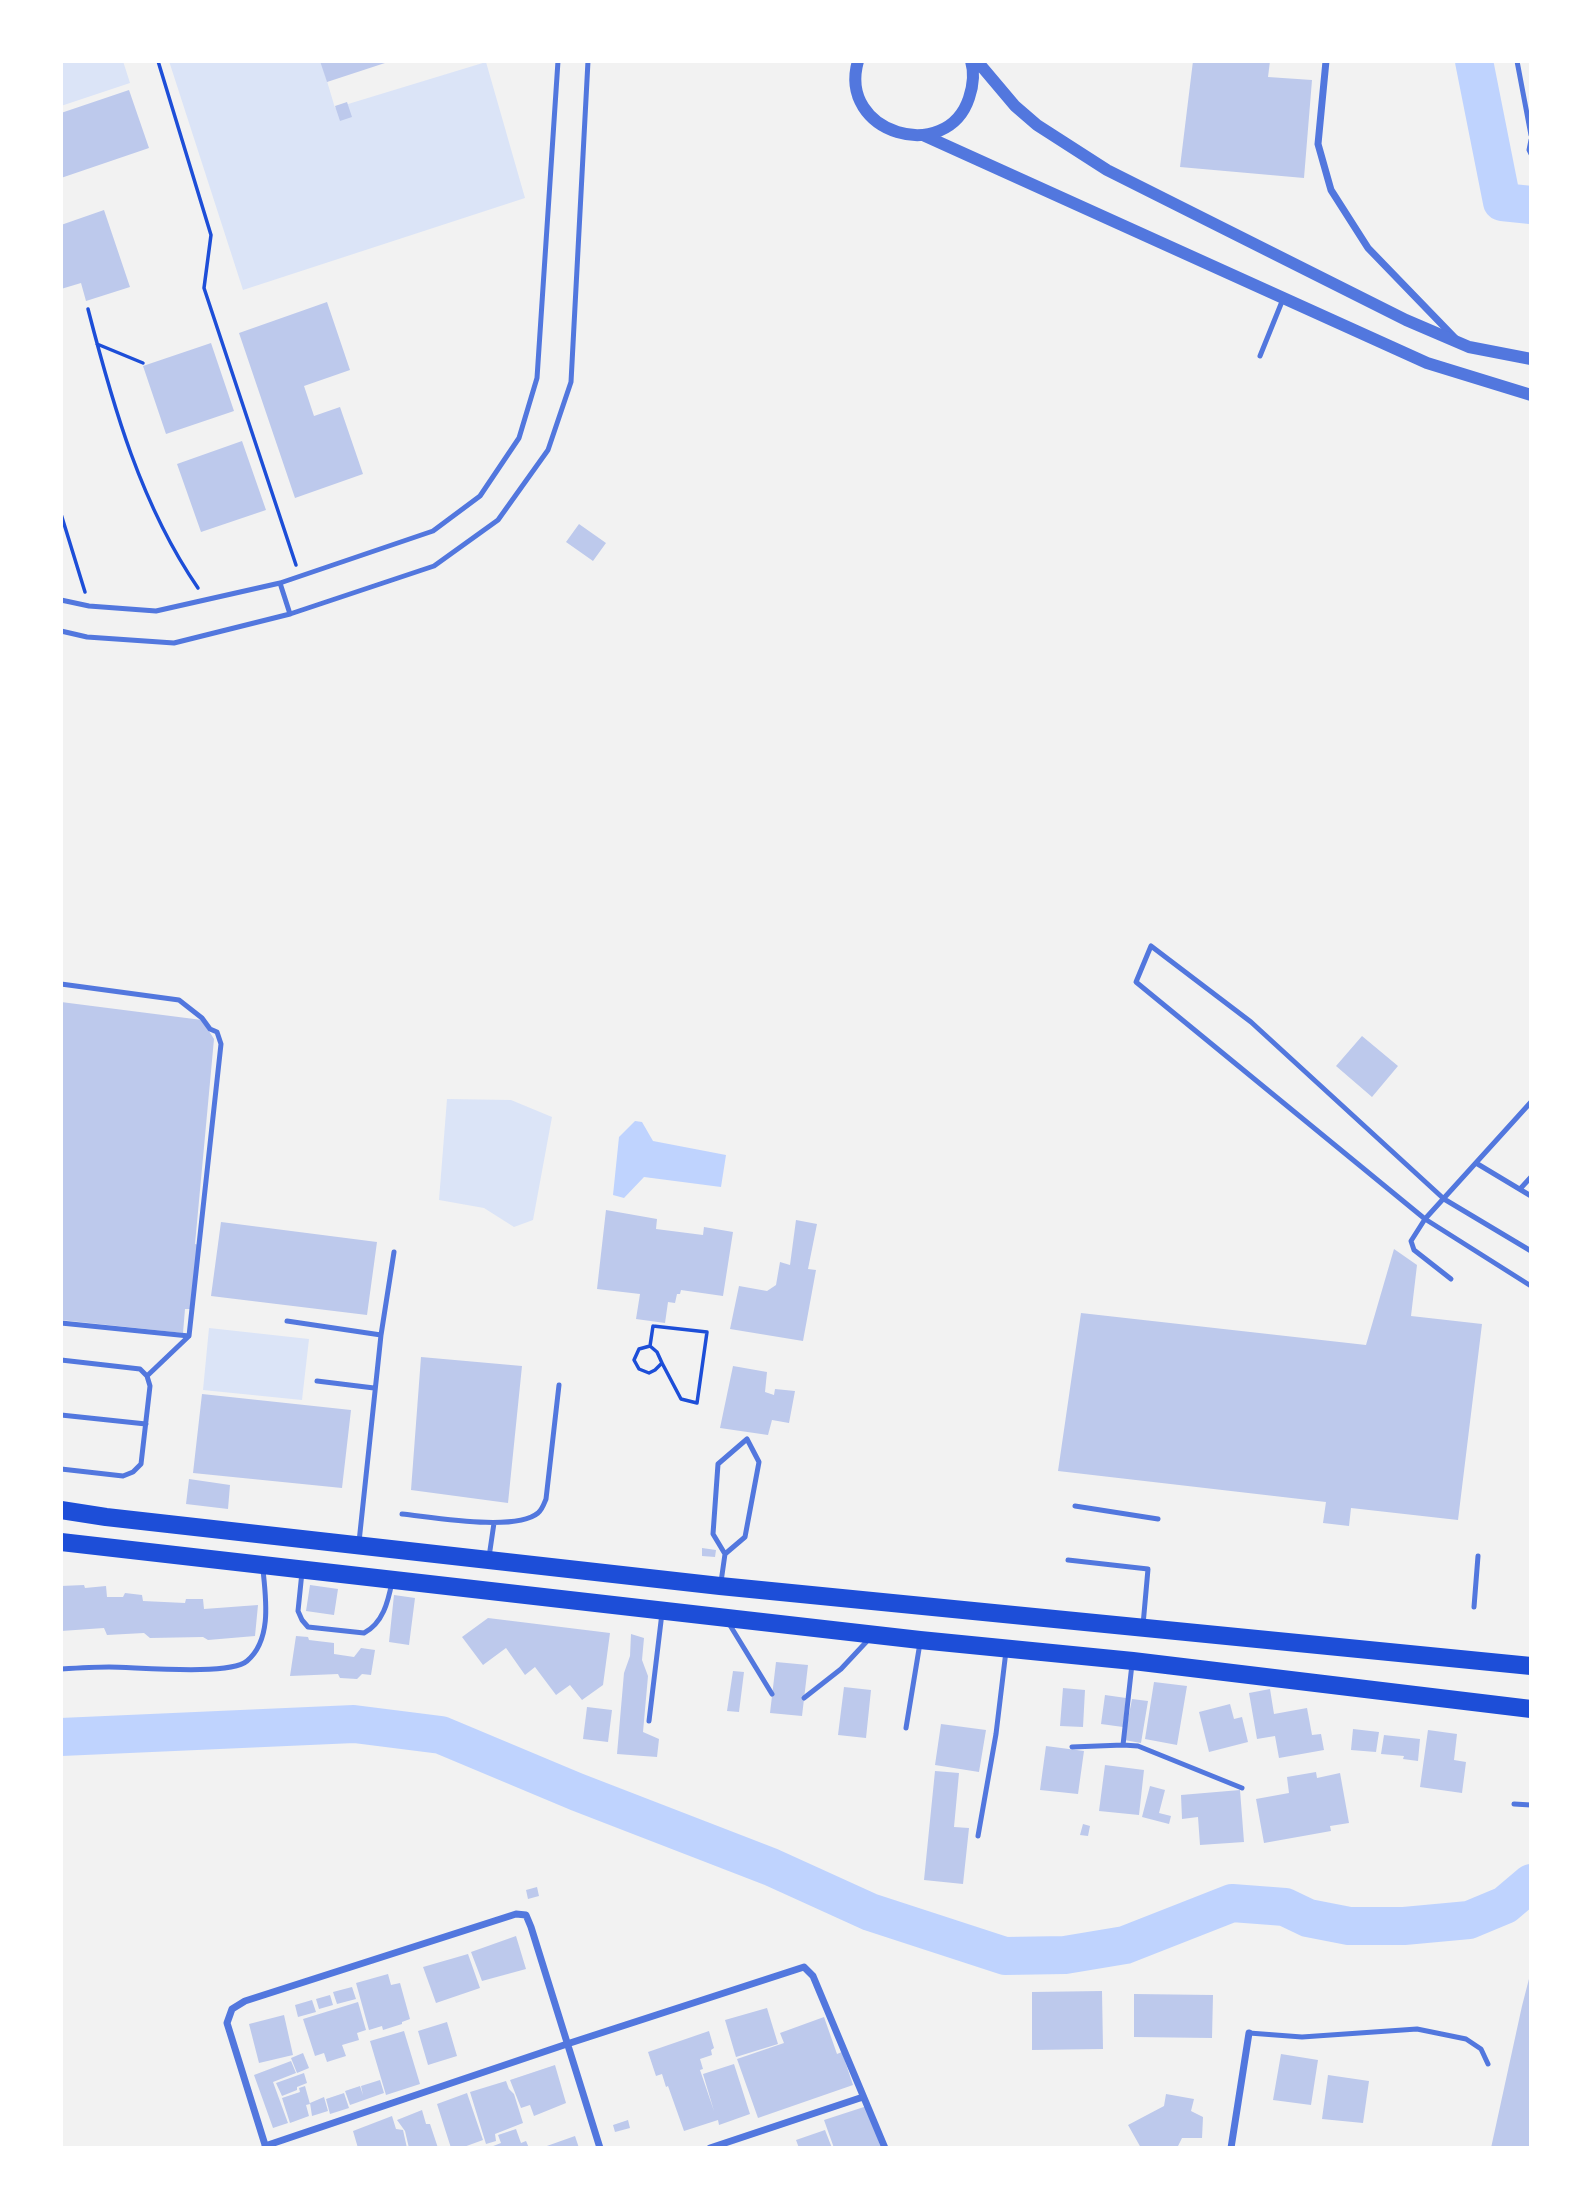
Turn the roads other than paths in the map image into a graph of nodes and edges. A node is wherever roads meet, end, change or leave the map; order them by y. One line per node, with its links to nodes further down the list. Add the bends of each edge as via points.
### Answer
1 (558, 61): 16 (lane, via 537,378 519,438 480,496 433,531)
2 (588, 61): 18 (lane, via 571,382 548,450 498,520 434,566)
3 (859, 61): 8 (street, via 856,88 873,119 888,130)
4 (971, 61): 8 (street, via 973,85 967,103 942,129)
5 (977, 61): 12 (street, via 1037,125 1107,170)
6 (1326, 61): 12 (street, via 1318,144 1331,190 1368,248)
7 (1517, 61): 9 (lane)
8 (923, 135): 11 (street)
9 (1531, 137): 10 (lane)
10 (1531, 154)
11 (1283, 299): 13 (lane); 15 (street, via 1427,363)
12 (1458, 342): 14 (street)
13 (1260, 356)
14 (1531, 359)
15 (1531, 395)
16 (280, 583): 17 (lane, via 156,611); 18 (lane)
17 (61, 600)
18 (290, 614): 19 (lane, via 174,643)
19 (61, 631)
20 (61, 984): 35 (lane, via 179,1000 217,1032 221,1044)
21 (1531, 1102): 22 (lane)
22 (1476, 1163): 24 (lane); 26 (lane)
23 (1531, 1177): 24 (lane)
24 (1520, 1189): 25 (lane)
25 (1531, 1196)
26 (1444, 1199): 27 (lane); 27 (lane, via 1251,1022 1151,946 1136,982); 28 (lane)
27 (1425, 1220): 30 (lane, via 1411,1241 1414,1250); 31 (lane)
28 (1531, 1251)
29 (394, 1252): 34 (lane)
30 (1451, 1279)
31 (1531, 1286)
32 (287, 1321): 34 (lane)
33 (61, 1323): 35 (lane)
34 (381, 1335): 40 (lane)
35 (189, 1336): 37 (lane)
36 (61, 1360): 37 (lane, via 140,1369)
37 (148, 1376): 42 (lane)
38 (317, 1381): 40 (lane)
39 (559, 1385): 48 (lane, via 546,1499 540,1512 525,1520)
40 (374, 1388): 50 (lane)
41 (61, 1415): 42 (lane)
42 (146, 1424): 43 (lane, via 141,1464 133,1472 123,1476)
43 (61, 1469)
44 (1075, 1506): 47 (lane)
45 (61, 1510): 50 (highway)
46 (402, 1514): 48 (lane)
47 (1158, 1519)
48 (494, 1523): 53 (lane)
49 (61, 1542): 55 (highway)
50 (359, 1545): 53 (highway)
51 (725, 1554): 51 (lane, via 745,1537 759,1462 747,1439 718,1464 713,1534); 58 (lane)
52 (1478, 1556): 59 (lane)
53 (488, 1560): 58 (highway)
54 (1068, 1560): 62 (lane, via 1148,1569)
55 (263, 1564): 56 (highway); 68 (lane, via 264,1636 246,1663 209,1669)
56 (303, 1569): 57 (highway); 57 (lane, via 298,1611 308,1627 364,1633 372,1629 389,1598)
57 (393, 1579): 60 (highway)
58 (720, 1586): 62 (highway)
59 (1474, 1607)
60 (662, 1610): 61 (highway); 72 (lane)
61 (724, 1617): 63 (highway); 69 (lane)
62 (1143, 1628): 67 (highway)
63 (874, 1634): 64 (highway); 70 (lane)
64 (920, 1640): 65 (highway); 73 (lane)
65 (1007, 1648): 66 (highway); 79 (lane)
66 (1133, 1661): 71 (highway); 74 (lane)
67 (1531, 1666)
68 (61, 1669)
69 (772, 1694)
70 (804, 1699)
71 (1531, 1709)
72 (649, 1721)
73 (906, 1728)
74 (1123, 1745): 75 (lane); 76 (lane, via 1138,1746)
75 (1072, 1747)
76 (1242, 1787)
77 (1514, 1804): 78 (lane)
78 (1531, 1805)
79 (978, 1836)
80 (1249, 2033): 82 (lane, via 1303,2037 1417,2029 1466,2039 1481,2049); 88 (street)
81 (567, 2044): 83 (street, via 804,1967 813,1976); 84 (street); 84 (street, via 531,1927 526,1915 516,1913 245,2001 232,2009 228,2022); 85 (street)
82 (1488, 2064)
83 (863, 2097): 86 (street); 87 (street)
84 (266, 2147)
85 (600, 2148)
86 (710, 2148)
87 (885, 2148)
88 (1231, 2148)

